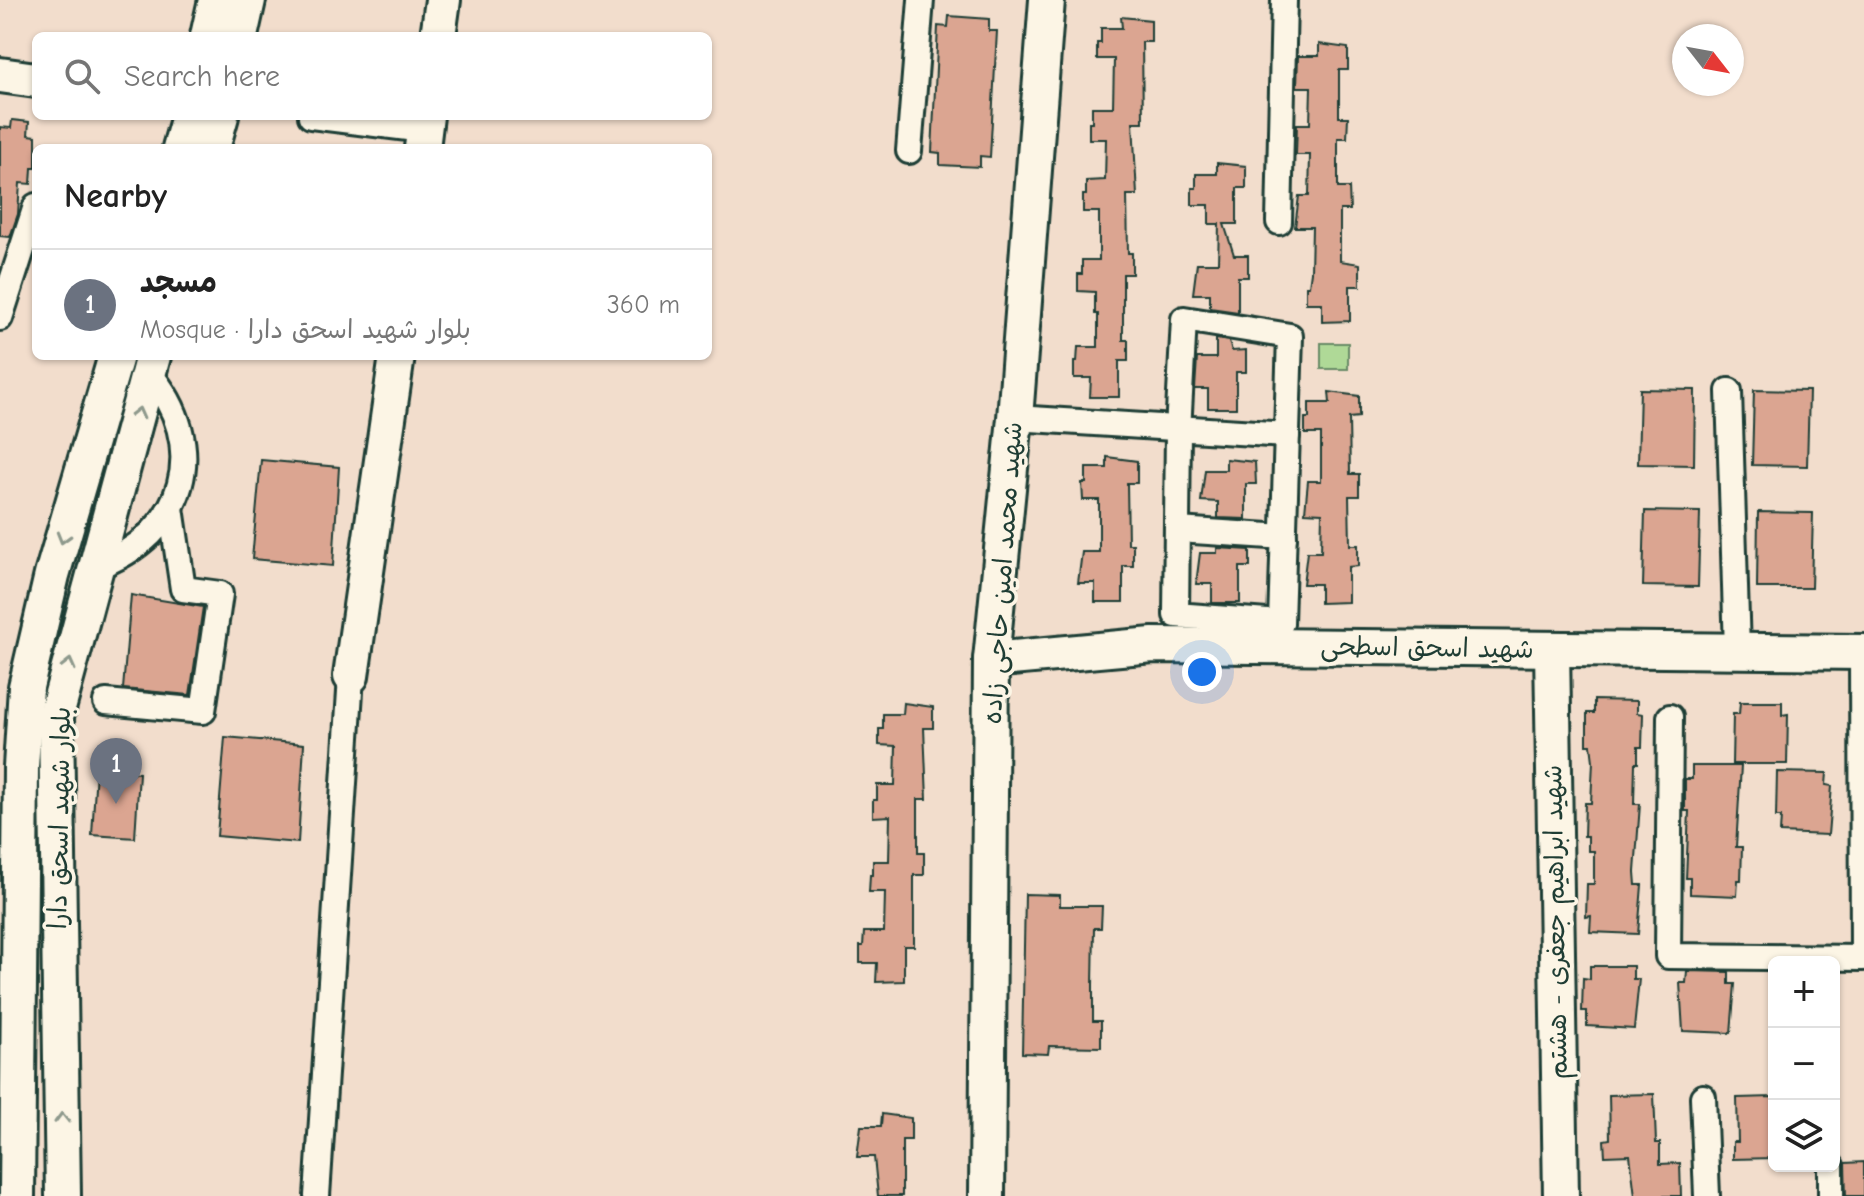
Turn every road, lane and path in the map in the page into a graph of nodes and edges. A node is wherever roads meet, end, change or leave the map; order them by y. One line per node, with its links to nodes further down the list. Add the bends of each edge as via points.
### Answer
1 (216, 0): 7 (street)
2 (248, 0): 8 (street)
3 (443, 0): 9 (street)
4 (921, 0): 18 (street)
5 (1047, 0): 26 (street, شهید محمد امین حاجی زاده)
6 (1284, 0): 20 (street)
7 (209, 32)
8 (241, 32)
9 (439, 32)
10 (0, 75): 11 (street)
11 (32, 79)
12 (188, 120): 16 (street)
13 (220, 120): 17 (street)
14 (341, 120): 15 (street)
15 (424, 131)
16 (181, 144)
17 (213, 144)
18 (909, 151)
19 (32, 218): 21 (street)
20 (1279, 222)
21 (0, 318)
22 (115, 360): 29 (street, بلوار شهید اسحق دارا)
23 (396, 360): 39 (street)
24 (150, 364): 30 (street, بلوار شهید اسحق دارا, one-way to 24); 31 (street, via 183,436 184,461)
25 (1729, 391): 36 (street)
26 (1015, 418): 27 (street); 38 (street, شهید محمد امین حاجی زاده)
27 (1178, 431): 28 (street); 28 (street, via 1184,319 1290,336); 32 (street)
28 (1287, 435): 33 (street)
29 (78, 485): 30 (street); 42 (street, بلوار شهید اسحق دارا, one-way to 42, via 26,687)
30 (115, 494): 34 (street, بلوار شهید اسحق دارا)
31 (171, 508): 34 (street, via 139,546); 40 (street, via 183,589 220,594 203,711)
32 (1178, 530): 33 (street); 33 (street, via 1176,615 1281,623)
33 (1284, 537)
34 (95, 567): 47 (street, بلوار شهید اسحق دارا, one-way to 34, via 56,716)
35 (1552, 649): 36 (street, شهید اسحق اسطحی); 38 (street, شهید اسحق اسطحی, via 1153,645); 50 (street, شهید ابراهیم جعفری - هشتم)
36 (1737, 651): 37 (street, شهید اسحق اسطحی)
37 (1863, 652): 41 (street, via 1863,958 1668,956)
38 (991, 660): 49 (street, شهید محمد امین حاجی زاده)
39 (351, 676): 48 (street)
40 (106, 702)
41 (1670, 717)
42 (10, 783): 44 (street, بلوار شهید اسحق دارا)
43 (1703, 1097): 51 (street)
44 (8, 1151): 46 (street, بلوار شهید اسحق دارا)
45 (1831, 1172): 52 (street)
46 (17, 1196)
47 (63, 1196)
48 (317, 1196)
49 (987, 1196)
50 (1561, 1196)
51 (1707, 1196)
52 (1831, 1196)

